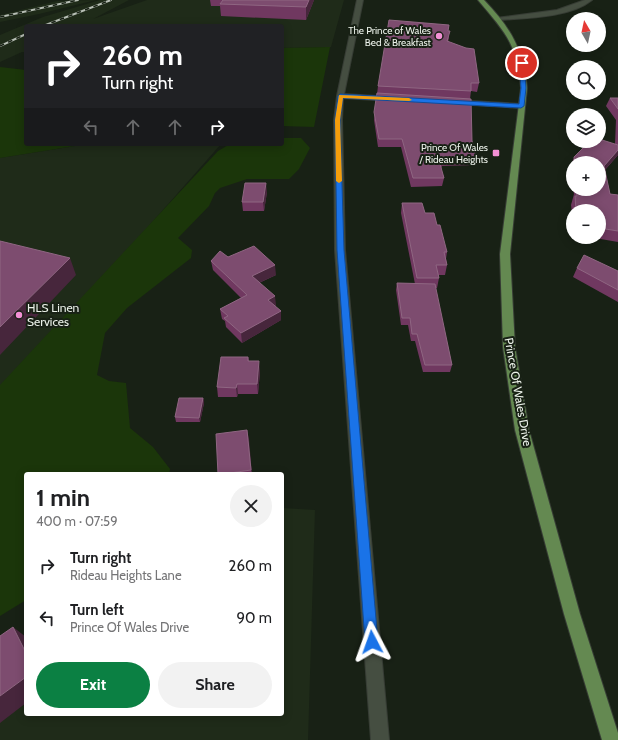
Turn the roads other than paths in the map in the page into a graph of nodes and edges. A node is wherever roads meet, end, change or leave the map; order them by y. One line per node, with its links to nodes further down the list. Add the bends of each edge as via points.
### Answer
1 (360, 0): 5 (street)
2 (481, 0): 4 (main road, Prince Of Wales Drive)
3 (589, 0): 4 (street, via 573,7 542,14)
4 (499, 18): 8 (main road, Prince Of Wales Drive, via 520,55 524,71)
5 (340, 96): 6 (street); 9 (street, via 340,250)
6 (399, 99)
7 (447, 102): 8 (street)
8 (521, 106): 10 (main road, Prince Of Wales Drive, via 505,254 508,347 522,430 572,614)
9 (380, 740)
10 (611, 740)

